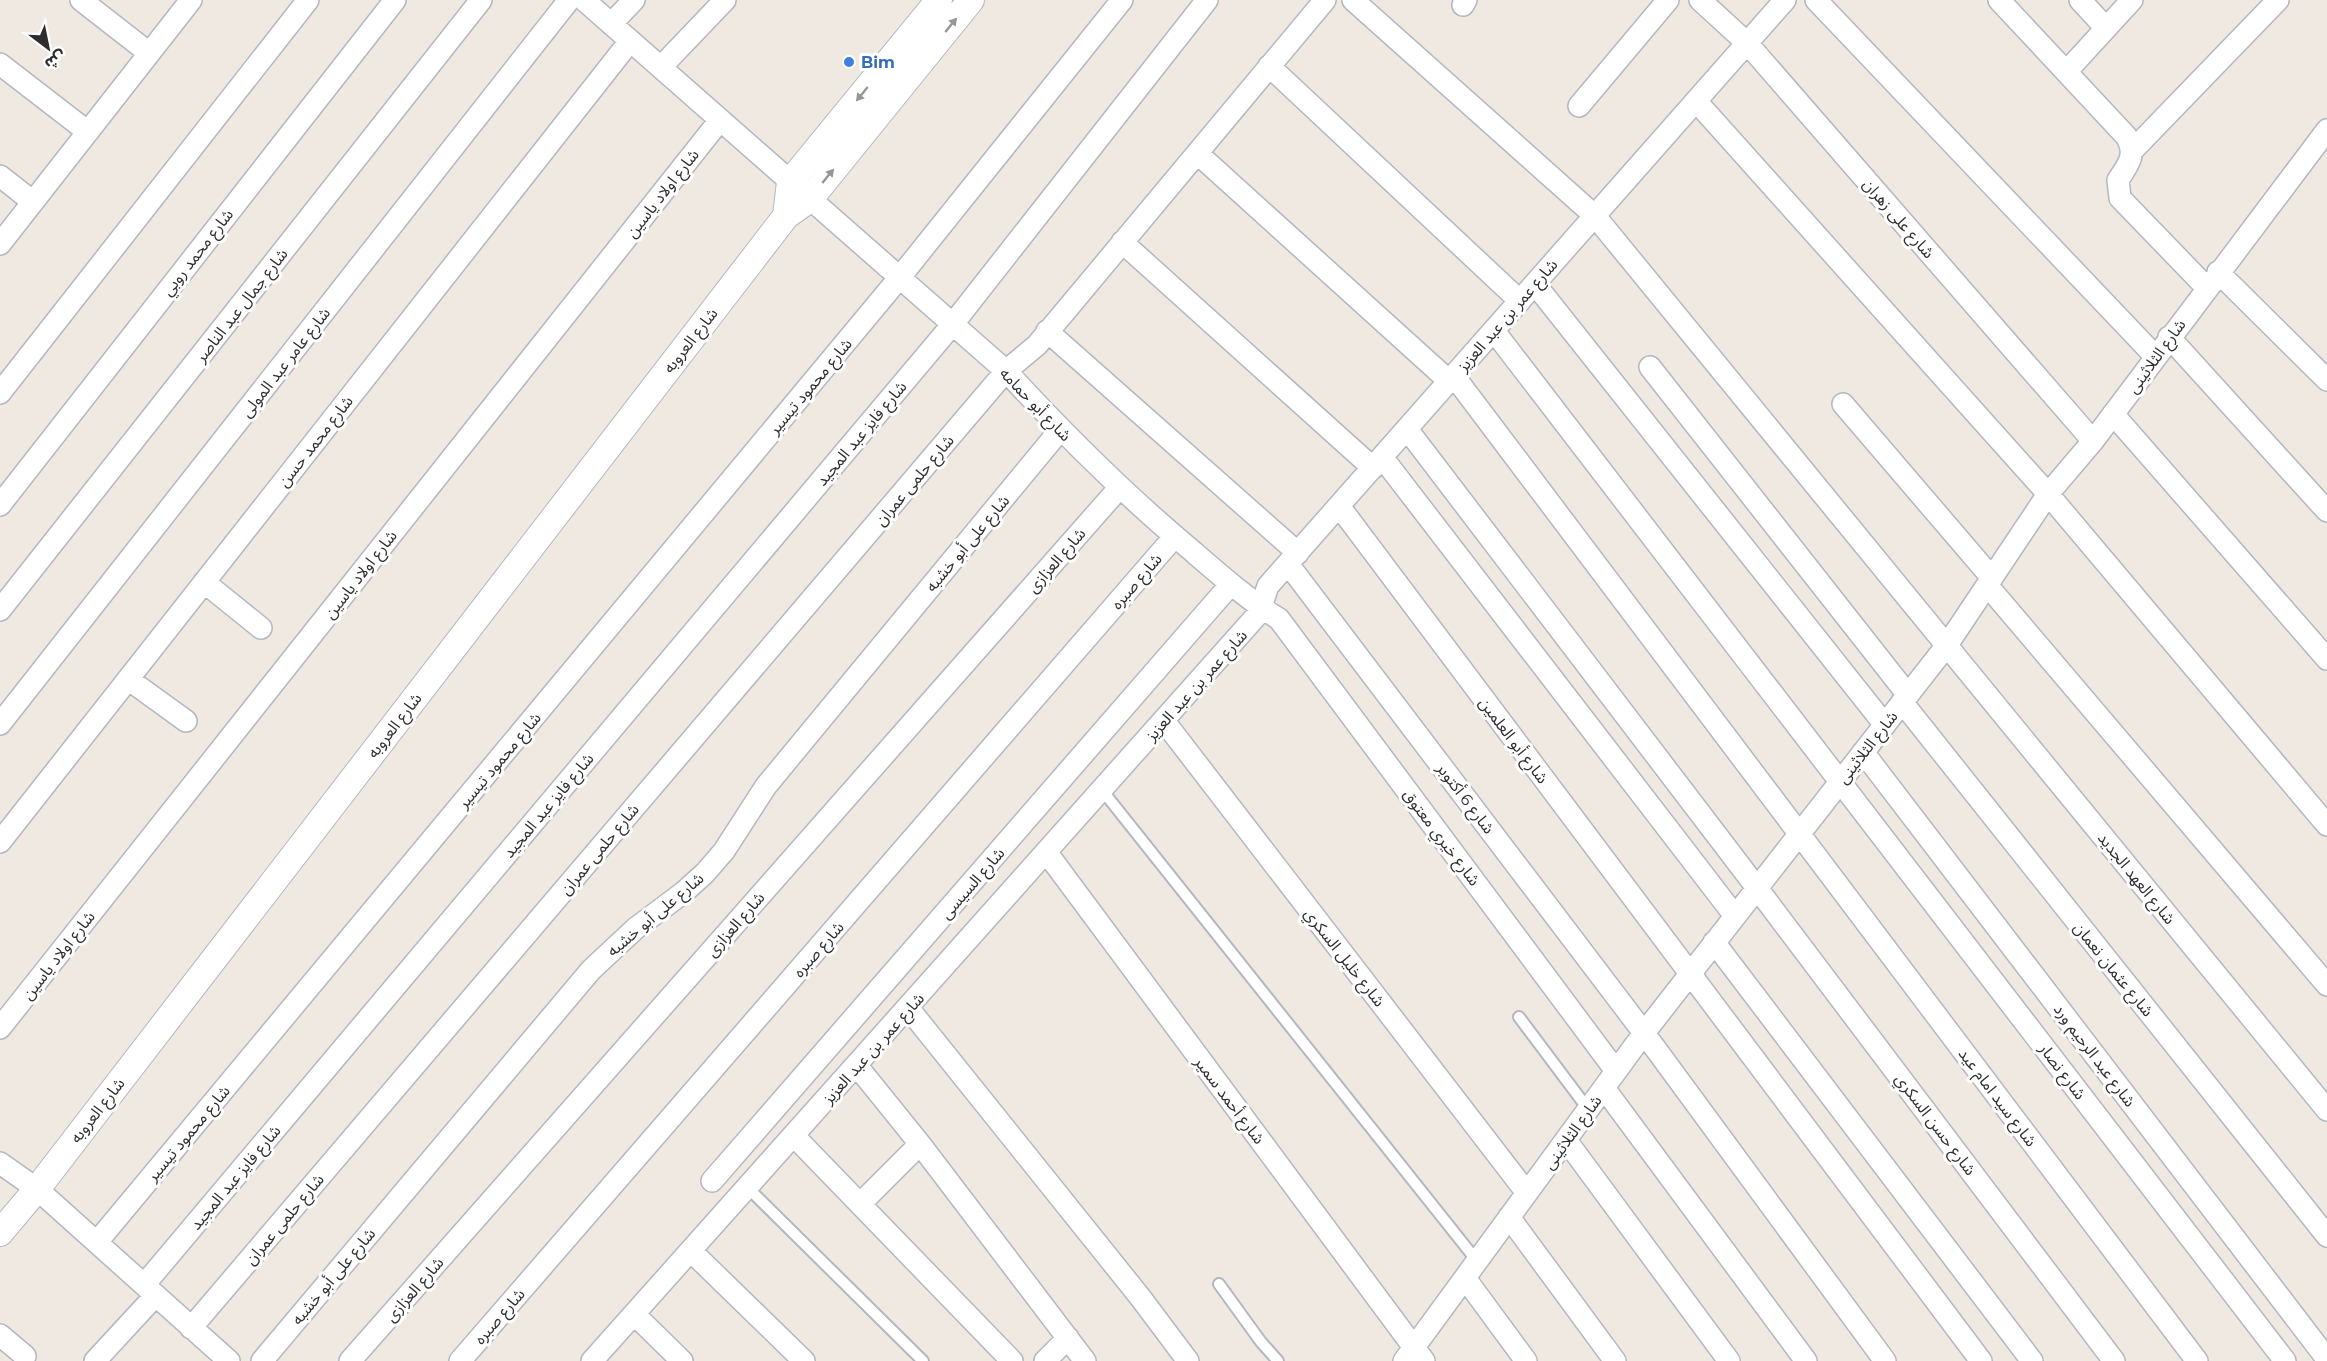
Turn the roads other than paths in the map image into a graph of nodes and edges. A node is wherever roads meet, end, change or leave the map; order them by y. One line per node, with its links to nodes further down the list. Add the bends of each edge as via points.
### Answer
1 (81, 0): 28 (street)
2 (191, 0): 28 (street)
3 (308, 0): 61 (street)
4 (395, 0): 70 (street, شارع محمد روبي)
5 (482, 0): 79 (street, شارع جمال عبد الناصر)
6 (569, 0): 87 (street, شارع عامر عبد المولى)
7 (584, 0): 24 (street, شارع أبو حمامه)
8 (634, 0): 24 (street)
9 (725, 0): 31 (street)
10 (939, 0): 41 (street, one-way to 41)
11 (971, 0): 42 (street, شارع العروبه, one-way to 11)
12 (1122, 0): 48 (street, شارع محمود تيسير)
13 (1207, 0): 52 (street, شارع فايز عبد المجيد)
14 (1325, 0): 30 (street, شارع حلمى عمران)
15 (1353, 0): 45 (street, شارع العهد الجديد)
16 (1668, 0): 34 (street)
17 (1700, 0): 27 (street, شارع على زهران)
18 (1785, 0): 27 (street, شارع عمر بن عبد العزيز)
19 (1816, 0): 56 (street)
20 (1999, 0): 32 (street)
21 (2080, 0): 25 (street)
22 (2132, 0): 25 (street)
23 (2278, 0): 38 (street)
24 (611, 24): 26 (street, شارع أبو حمامه)
25 (2106, 28): 32 (street)
26 (630, 40): 31 (street, شارع أبو حمامه); 75 (street, شارع محمد حسن)
27 (1747, 43): 33 (street, شارع عمر بن عبد العزيز); 66 (street, شارع على زهران)
28 (149, 53): 37 (street)
29 (0, 64): 37 (street)
30 (1269, 66): 39 (street, شارع حلمى عمران); 51 (street)
31 (661, 68): 35 (street, شارع أبو حمامه)
32 (2066, 72): 38 (street, via 2126,136)
33 (1696, 101): 45 (street, شارع عمر بن عبد العزيز); 69 (street)
34 (1579, 106)
35 (720, 120): 41 (street, شارع أبو حمامه); 103 (street, شارع اولاد ياسين)
36 (2327, 130): 49 (street, شارع الثلاثينى)
37 (88, 132): 43 (street)
38 (2132, 151): 49 (street, via 2132,159 2118,180 2120,198)
39 (1197, 153): 46 (street, شارع حلمى عمران); 59 (street, شارع سيد امام عيد)
40 (0, 176): 43 (street)
41 (790, 182): 42 (street, شارع أبو حمامه); 44 (street)
42 (810, 199): 44 (street, شارع العروبه); 48 (street, شارع أبو حمامه)
43 (33, 202): 47 (street)
44 (786, 216): 116 (street, شارع العروبه)
45 (1594, 216): 50 (street, شارع عمر بن عبد العزيز); 81 (street, شارع العهد الجديد)
46 (1122, 242): 53 (street, شارع حلمى عمران); 67 (street)
47 (0, 244)
48 (900, 278): 52 (street, شارع أبو حمامه); 122 (street, شارع محمود تيسير)
49 (2212, 279): 55 (street, شارع الثلاثينى); 60 (street)
50 (1535, 284): 51 (street, شارع عمر بن عبد العزيز); 88 (street)
51 (1520, 301): 54 (street, شارع عمر بن عبد العزيز)
52 (952, 325): 58 (street, شارع أبو حمامه); 126 (street, شارع فايز عبد المجيد)
53 (1047, 331): 58 (street, شارع حلمى عمران); 74 (street, شارع 6 أكتوبر)
54 (1494, 331): 59 (street, شارع عمر بن عبد العزيز); 90 (street, شارع نصار)
55 (2169, 337): 56 (street, شارع الثلاثينى); 72 (street)
56 (2155, 356): 63 (street, شارع الثلاثينى)
57 (1650, 367): 84 (street, شارع عثمان نعمان)
58 (1006, 371): 65 (street, شارع أبو حمامه); 128 (street, شارع حلمى عمران)
59 (1451, 379): 64 (street, شارع عمر بن عبد العزيز); 93 (street, شارع سيد امام عيد)
60 (2327, 380)
61 (0, 393)
62 (1844, 404): 76 (street)
63 (2113, 414): 66 (street, شارع الثلاثينى); 82 (street)
64 (1407, 429): 67 (street, شارع عمر بن عبد العزيز); 96 (street, شارع حسن السكري)
65 (1060, 430): 68 (street, شارع أبو حمامه); 136 (street, شارع على أبو خشبه, via 766,786 705,873 636,927 591,970)
66 (2093, 441): 69 (street, شارع الثلاثينى)
67 (1378, 462): 71 (street, شارع عمر بن عبد العزيز); 97 (street)
68 (1120, 488): 73 (street, شارع أبو حمامه); 137 (street, شارع العزازى)
69 (2048, 494): 76 (street, شارع الثلاثينى); 92 (street)
70 (0, 505)
71 (1340, 506): 74 (street, شارع عمر بن عبد العزيز); 99 (street, شارع أبو العلمين)
72 (2327, 511)
73 (1175, 536): 77 (street, شارع أبو حمامه); 138 (street, شارع صبره)
74 (1293, 558): 78 (street, شارع عمر بن عبد العزيز, via 1268,586); 104 (street, شارع 6 أكتوبر)
75 (204, 582): 80 (street); 83 (street, شارع محمد حسن)
76 (1989, 582): 81 (street, شارع الثلاثينى); 100 (street)
77 (1231, 584): 78 (street, شارع أبو حمامه); 114 (street, شارع السيسى)
78 (1262, 608): 86 (street, شارع عمر بن عبد العزيز); 106 (street, شارع خيري معتوق, via 1287,629)
79 (0, 610)
80 (261, 628)
81 (1947, 645): 84 (street, شارع الثلاثينى); 109 (street, شارع العهد الجديد)
82 (2327, 659)
83 (128, 679): 85 (street); 94 (street, شارع محمد حسن)
84 (1905, 699): 88 (street, شارع الثلاثينى); 121 (street, شارع عثمان نعمان)
85 (186, 721)
86 (1164, 721): 91 (street, شارع عمر بن عبد العزيز); 117 (street, شارع خليل السكري)
87 (0, 724)
88 (1885, 725): 89 (street, شارع الثلاثينى)
89 (1863, 752): 90 (street, شارع الثلاثينى); 134 (street, شارع عبد الرحيم ورد)
90 (1841, 780): 93 (street, شارع الثلاثينى); 157 (street, شارع نصار)
91 (1102, 790): 95 (street, شارع عمر بن عبد العزيز); 124 (lane)
92 (2327, 825)
93 (1799, 834): 96 (street, شارع الثلاثينى); 156 (street, شارع سيد امام عيد)
94 (0, 842)
95 (1047, 853): 101 (street, شارع عمر بن عبد العزيز); 132 (street, شارع أحمد سمير)
96 (1757, 888): 97 (street, شارع الثلاثينى); 155 (street, شارع حسن السكري)
97 (1735, 916): 98 (street, شارع الثلاثينى)
98 (1714, 942): 99 (street, شارع الثلاثينى); 154 (street)
99 (1689, 974): 104 (street, شارع الثلاثينى); 153 (street, شارع أبو العلمين)
100 (2327, 985)
101 (909, 1009): 105 (street, شارع عمر بن عبد العزيز); 146 (street)
102 (1519, 1017): 108 (lane)
103 (0, 1028)
104 (1644, 1033): 106 (street, شارع الثلاثينى); 152 (street, شارع 6 أكتوبر)
105 (857, 1066): 110 (street, شارع عمر بن عبد العزيز); 112 (street)
106 (1616, 1071): 107 (street, شارع الثلاثينى)
107 (1604, 1088): 108 (street, شارع الثلاثينى); 151 (street)
108 (1588, 1109): 111 (street, شارع الثلاثينى)
109 (2327, 1110)
110 (794, 1136): 115 (street, شارع عمر بن عبد العزيز); 118 (street)
111 (1566, 1140): 117 (street, شارع الثلاثينى); 150 (street)
112 (920, 1144): 118 (street); 130 (street)
113 (0, 1163): 116 (street)
114 (712, 1181)
115 (748, 1188): 123 (street, شارع عمر بن عبد العزيز); 142 (lane)
116 (37, 1189): 120 (street, شارع العروبه); 122 (street)
117 (1527, 1193): 119 (street, شارع الثلاثينى)
118 (860, 1204): 143 (street)
119 (1509, 1217): 124 (street, شارع الثلاثينى); 149 (street)
120 (0, 1233)
121 (2327, 1236)
122 (97, 1242): 126 (street)
123 (691, 1251): 127 (street, شارع عمر بن عبد العزيز); 141 (street)
124 (1471, 1270): 132 (street, شارع الثلاثينى); 148 (street)
125 (1219, 1284): 147 (lane)
126 (150, 1290): 128 (street); 135 (street, شارع فايز عبد المجيد)
127 (634, 1314): 139 (street, شارع عمر بن عبد العزيز); 140 (street)
128 (191, 1328): 133 (street)
129 (0, 1335): 131 (street)
130 (1068, 1338): 144 (street); 145 (street)
131 (25, 1356)
132 (1414, 1357)
133 (223, 1359)
134 (2327, 1359)
135 (95, 1361)
136 (262, 1361)
137 (350, 1361)
138 (460, 1361)
139 (592, 1361)
140 (682, 1361)
141 (804, 1361)
142 (922, 1361)
143 (1012, 1361)
144 (1045, 1361)
145 (1085, 1361)
146 (1188, 1361)
147 (1278, 1361)
148 (1526, 1361)
149 (1616, 1361)
150 (1729, 1361)
151 (1806, 1361)
152 (1885, 1361)
153 (1981, 1361)
154 (2032, 1361)
155 (2114, 1361)
156 (2197, 1361)
157 (2285, 1361)

